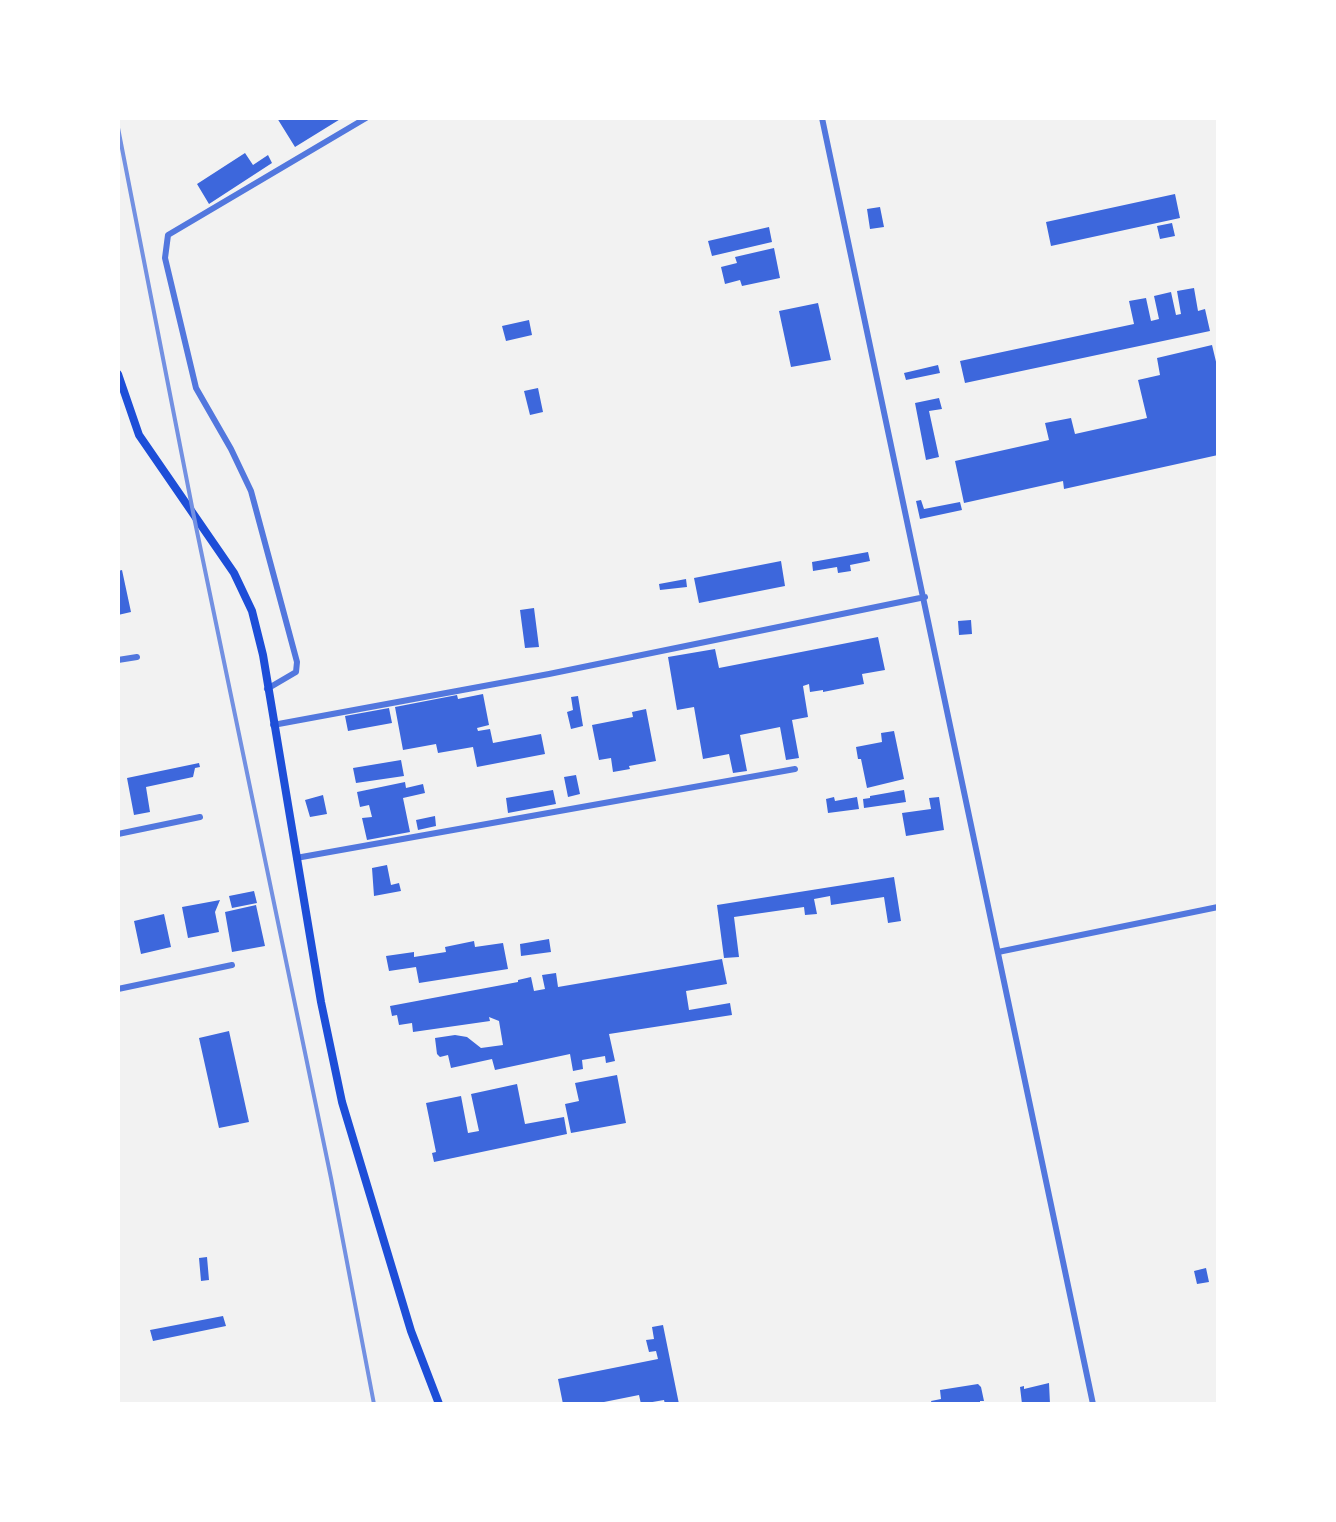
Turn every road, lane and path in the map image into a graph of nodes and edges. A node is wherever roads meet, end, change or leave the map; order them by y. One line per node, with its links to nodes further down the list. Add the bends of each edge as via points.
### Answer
1 (366, 118): 7 (street, via 168,235 165,258 196,388 251,491 297,662 296,672)
2 (822, 118): 4 (street)
3 (118, 374): 7 (main road, via 139,435 234,573 252,611)
4 (925, 597): 8 (street); 14 (street)
5 (137, 657): 6 (street)
6 (118, 660)
7 (267, 690): 8 (main road)
8 (273, 725): 12 (main road)
9 (795, 769): 12 (street)
10 (200, 817): 11 (street)
11 (118, 834)
12 (296, 858): 17 (main road, via 342,1102 411,1331)
13 (1218, 907): 14 (street)
14 (998, 952): 18 (street)
15 (232, 965): 16 (street)
16 (118, 989)
17 (439, 1404)
18 (1093, 1404)

